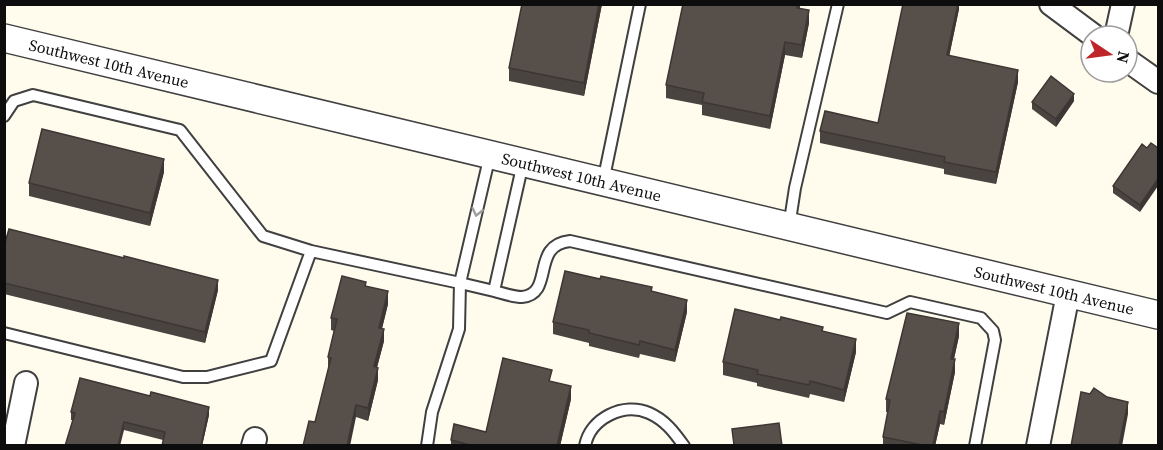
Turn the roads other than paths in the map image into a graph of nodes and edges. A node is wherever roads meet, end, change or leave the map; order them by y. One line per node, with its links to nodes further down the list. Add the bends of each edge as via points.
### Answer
1 (640, 4): 13 (lane)
2 (838, 4): 14 (lane)
3 (1051, 4): 6 (street)
4 (1123, 4): 5 (street)
5 (1119, 24)
6 (1079, 25)
7 (4, 38): 11 (street, Southwest 10th Avenue)
8 (1139, 69): 9 (street)
9 (1158, 82)
10 (4, 116): 15 (lane, via 14,101 33,95 180,130 263,236)
11 (490, 155): 12 (street, Southwest 10th Avenue); 16 (lane, one-way to 16)
12 (523, 163): 13 (street, Southwest 10th Avenue); 17 (lane)
13 (603, 182): 14 (street, Southwest 10th Avenue)
14 (789, 227): 18 (street, Southwest 10th Avenue)
15 (311, 251): 16 (lane); 20 (lane, via 271,361 207,377 183,376)
16 (460, 283): 17 (lane); 23 (lane, via 459,328 432,412)
17 (494, 291): 26 (lane, via 519,297 532,293 541,282 550,249 570,241 887,313 910,302 981,318 993,331 995,340)
18 (1068, 294): 19 (street, Southwest 10th Avenue); 27 (street)
19 (1158, 315)
20 (4, 333)
21 (26, 384): 22 (street)
22 (13, 446)
23 (426, 446)
24 (585, 446): 25 (lane, via 593,428 604,417 634,409 669,426)
25 (684, 446)
26 (975, 446)
27 (1038, 446)

